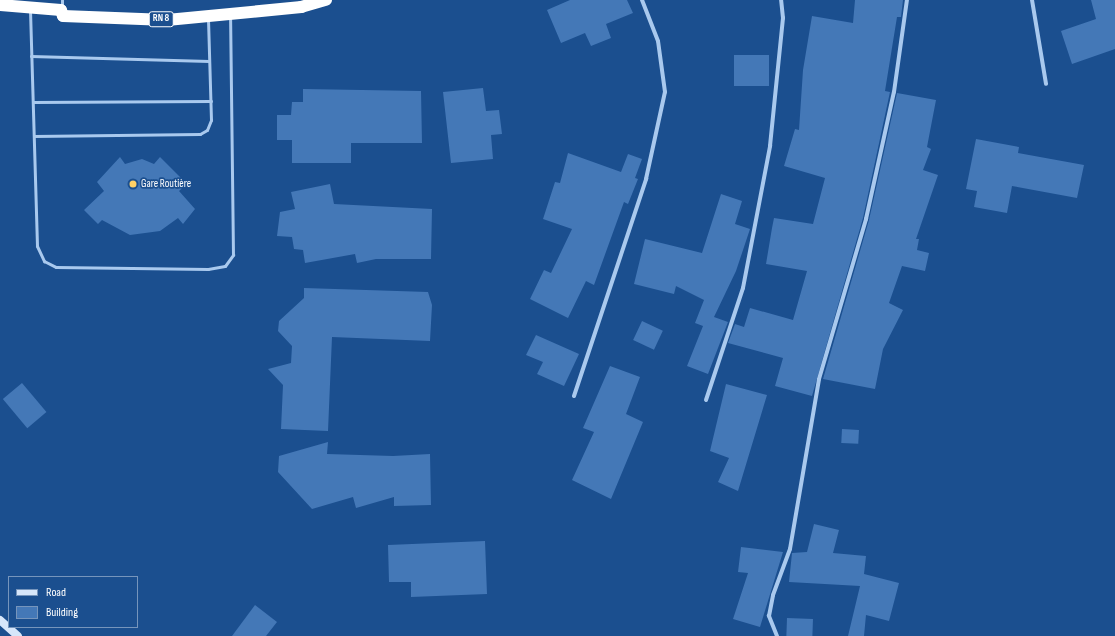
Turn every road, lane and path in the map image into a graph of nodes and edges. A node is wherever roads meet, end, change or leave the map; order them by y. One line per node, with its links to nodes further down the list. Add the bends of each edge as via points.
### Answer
1 (326, 0): 9 (highway, RN 8, via 301,7)
2 (642, 0): 17 (street, via 658,41 665,92 646,179)
3 (781, 0): 18 (street, via 783,18 770,146 743,288)
4 (907, 0): 23 (street, via 894,92 866,219 819,379 790,549 773,595 770,616)
5 (1032, 0): 13 (street)
6 (0, 5): 8 (highway, RN 8)
7 (62, 5): 8 (highway, RN 8); 10 (highway, RN 8, via 63,16 166,20)
8 (30, 10): 11 (lane)
9 (230, 14): 10 (highway, RN 8); 16 (lane, via 233,255 225,266 208,269 56,266 44,261 37,246)
10 (208, 16): 12 (lane)
11 (31, 56): 12 (lane); 15 (lane)
12 (209, 62): 14 (lane)
13 (1046, 84)
14 (210, 101): 15 (lane); 16 (lane, via 211,120 207,130 200,134)
15 (33, 102): 16 (lane)
16 (34, 136)
17 (574, 396)
18 (706, 400)
19 (0, 620): 20 (street)
20 (8, 627)
21 (9, 628): 22 (street)
22 (18, 636)
23 (777, 636)

